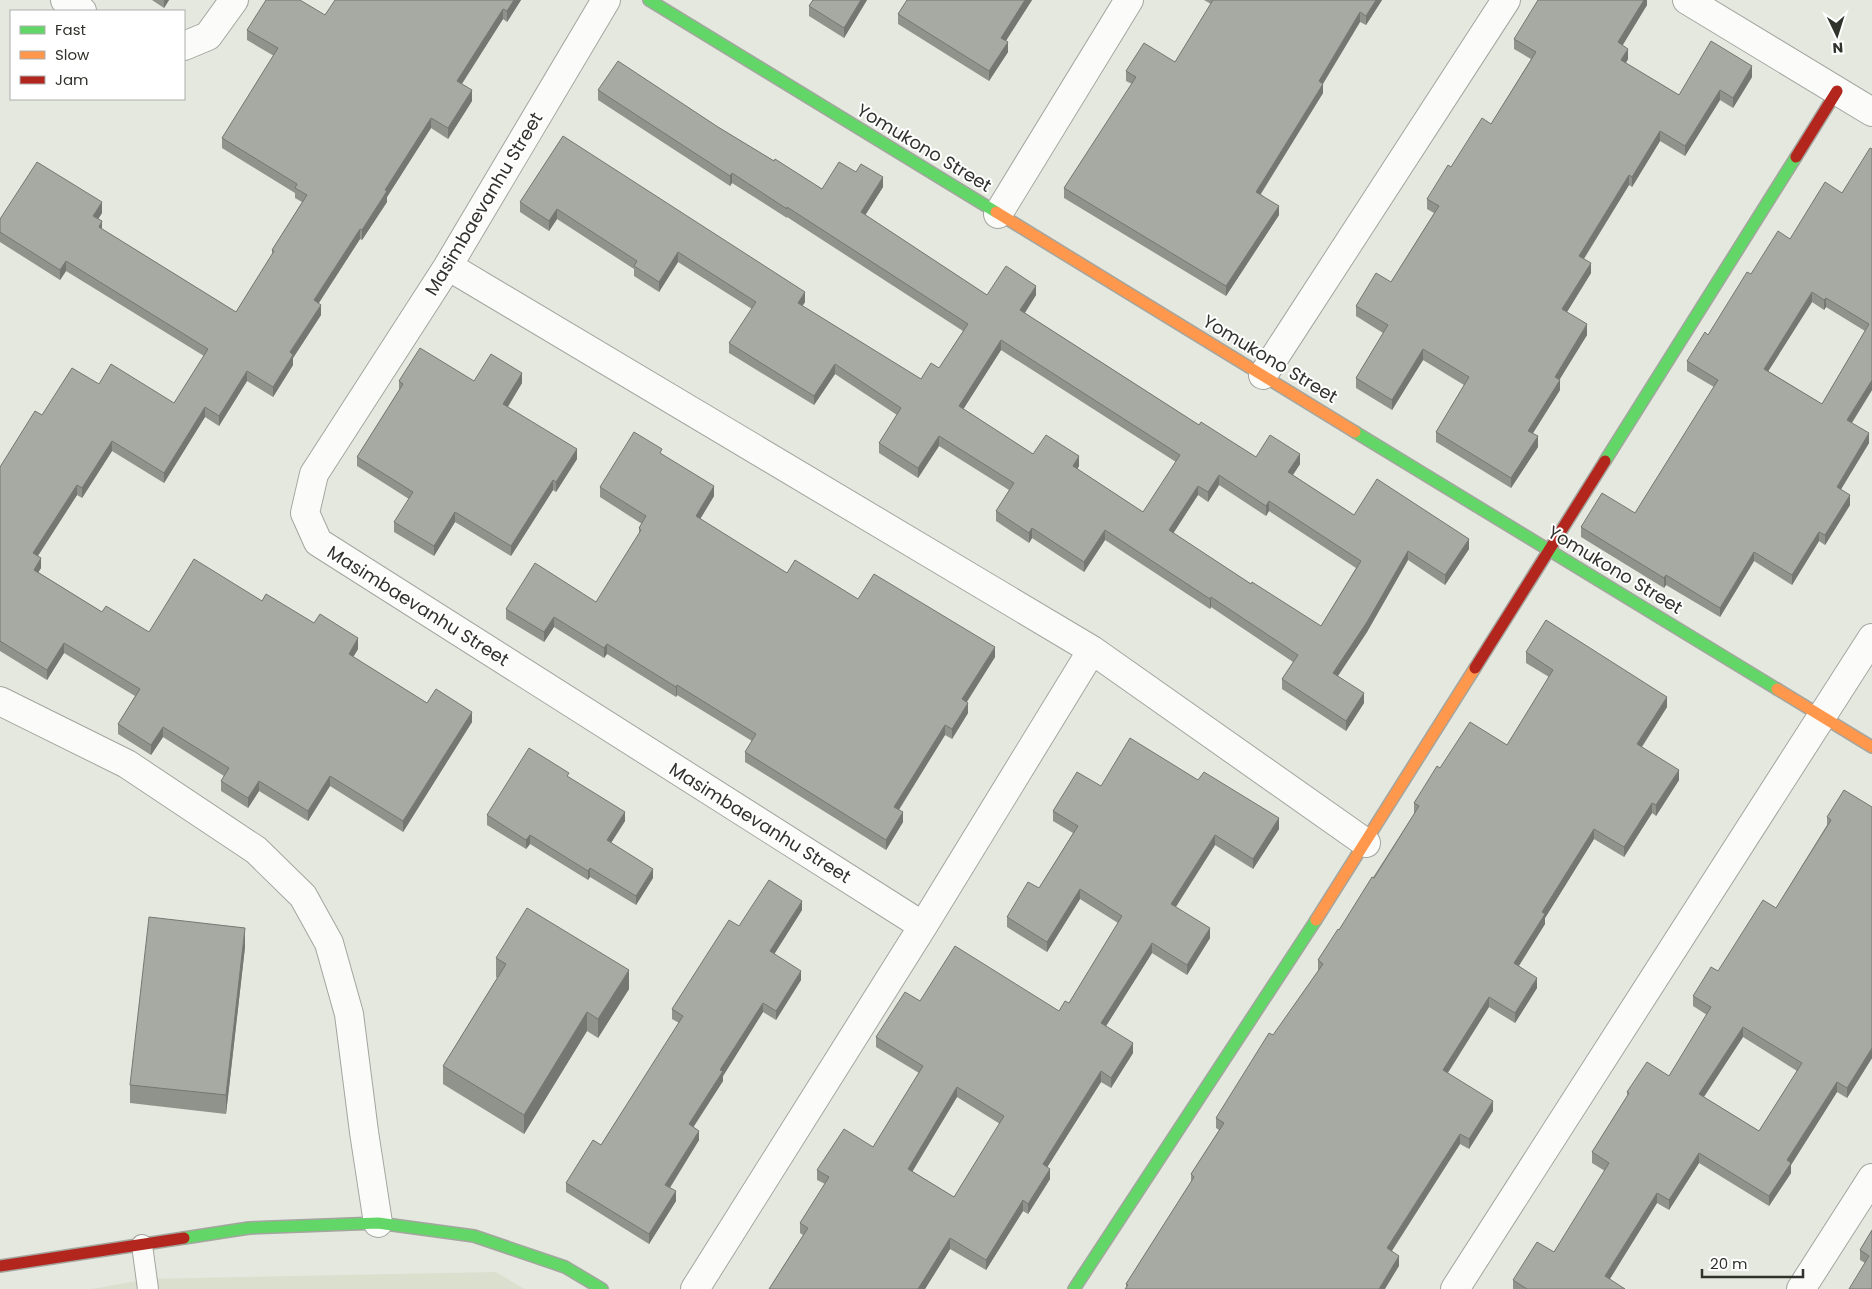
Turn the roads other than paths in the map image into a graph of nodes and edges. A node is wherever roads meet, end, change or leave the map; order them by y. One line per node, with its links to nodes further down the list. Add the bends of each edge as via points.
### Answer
1 (65, 0): 8 (street)
2 (234, 0): 9 (street, via 208,36)
3 (606, 0): 13 (street, Masimbaevanhu Street)
4 (649, 0): 12 (street, Yomukono Street)
5 (1129, 0): 12 (street)
6 (1506, 0): 14 (street)
7 (1688, 0): 10 (street)
8 (80, 10)
9 (185, 46)
10 (1838, 91): 11 (street); 15 (street)
11 (1872, 112)
12 (998, 214): 14 (street, Yomukono Street)
13 (448, 266): 17 (street); 22 (street, Masimbaevanhu Street, via 314,474 305,513 318,542)
14 (1263, 375): 15 (street, Yomukono Street)
15 (1550, 550): 19 (street, Yomukono Street); 21 (street)
16 (1872, 638): 19 (street)
17 (1092, 650): 21 (street); 22 (street)
18 (0, 701): 24 (street, via 126,764 256,850 303,896 329,943 349,1014)
19 (1822, 717): 20 (street, Yomukono Street); 31 (street)
20 (1872, 747)
21 (1366, 843): 30 (street)
22 (923, 926): 29 (street)
23 (1872, 1178): 32 (street)
24 (378, 1223): 25 (street, via 249,1228); 28 (street, via 474,1236 565,1267)
25 (142, 1244): 26 (street); 27 (lane)
26 (0, 1266)
27 (148, 1289)
28 (602, 1289)
29 (695, 1289)
30 (1074, 1289)
31 (1455, 1289)
32 (1801, 1289)

